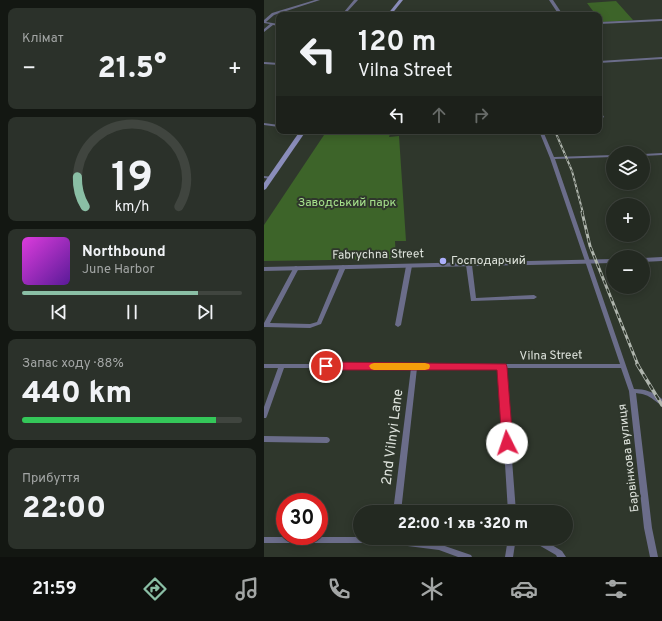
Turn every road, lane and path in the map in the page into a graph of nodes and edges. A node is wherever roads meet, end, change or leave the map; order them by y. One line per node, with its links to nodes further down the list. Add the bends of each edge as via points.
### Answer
1 (318, 0): 5 (street)
2 (356, 0): 7 (street)
3 (401, 0): 8 (main road)
4 (551, 0): 9 (street)
5 (309, 1): 6 (street)
6 (279, 12)
7 (345, 12)
8 (391, 12)
9 (560, 12)
10 (276, 13): 12 (street)
11 (662, 20): 14 (street)
12 (264, 22): 13 (street)
13 (272, 24): 15 (street); 16 (street)
14 (602, 24)
15 (276, 25)
16 (264, 31)
17 (662, 58): 18 (street)
18 (602, 62)
19 (264, 63): 20 (street)
20 (276, 64)
21 (264, 124): 22 (street)
22 (276, 126)
23 (301, 134): 29 (main road)
24 (541, 134): 28 (street, Барвінкова вулиця)
25 (662, 154): 26 (street)
26 (650, 155)
27 (606, 156): 28 (street)
28 (552, 158): 34 (street, Барвінкова вулиця)
29 (267, 178): 30 (main road)
30 (264, 188)
31 (662, 259): 32 (street)
32 (650, 260)
33 (606, 261): 34 (street, Fabrychna Street)
34 (588, 262): 35 (street, Fabrychna Street); 46 (street, Барвінкова вулиця)
35 (469, 265): 36 (street, Fabrychna Street); 40 (street, via 473,300)
36 (409, 266): 37 (street, Fabrychna Street); 42 (street)
37 (343, 267): 38 (street, Fabrychna Street); 41 (street, via 319,323 310,326)
38 (296, 268): 39 (street, Fabrychna Street); 41 (street)
39 (264, 269)
40 (534, 298)
41 (265, 325)
42 (398, 325)
43 (264, 366): 44 (street, Vilna Street)
44 (282, 366): 45 (street, Vilna Street); 50 (street)
45 (414, 366): 47 (street, Vilna Street); 53 (street, 2nd Vilnyi Lane)
46 (623, 366): 47 (street, Vilna Street); 48 (street, Барвінкова вулиця)
47 (502, 367): 54 (street)
48 (632, 391): 49 (street, via 646,391); 63 (street, Барвінкова вулиця, via 648,528)
49 (662, 403)
50 (264, 416)
51 (264, 439): 52 (street)
52 (327, 440)
53 (397, 505)
54 (512, 505)
55 (264, 540): 56 (street)
56 (353, 540)
57 (426, 545): 60 (street)
58 (511, 545): 61 (street)
59 (545, 545): 62 (street)
60 (468, 557)
61 (509, 557)
62 (562, 557)
63 (654, 557)

